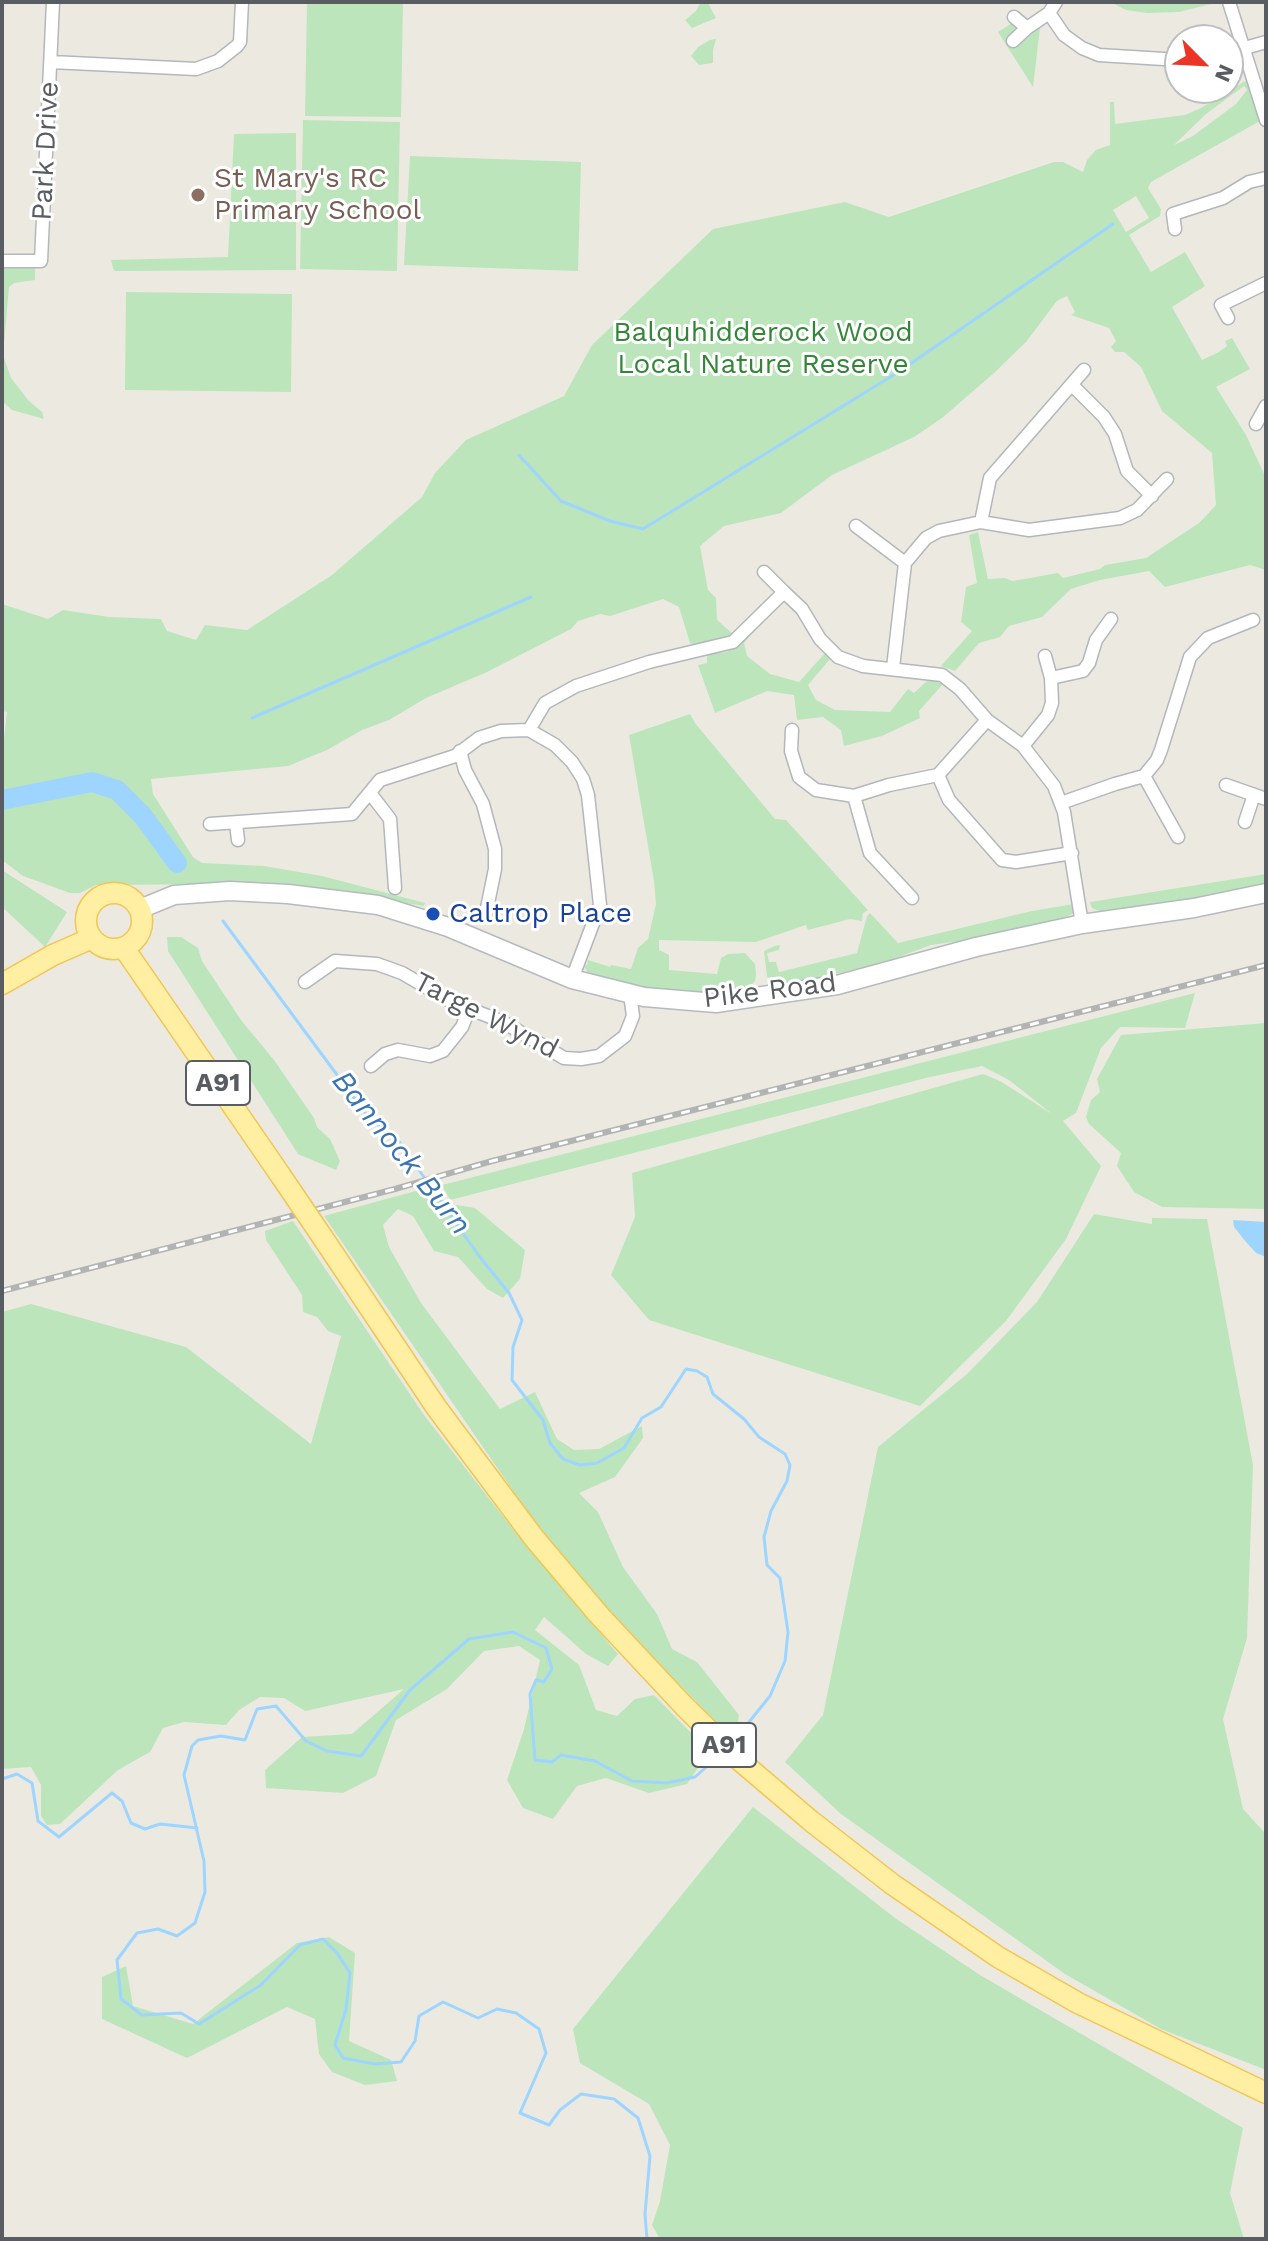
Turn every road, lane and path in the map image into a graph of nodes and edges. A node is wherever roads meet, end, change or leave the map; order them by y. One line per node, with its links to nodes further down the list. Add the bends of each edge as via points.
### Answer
1 (53, 2): 11 (street, Park Drive)
2 (242, 2): 11 (street, via 240,42 218,61 196,69)
3 (1229, 2): 9 (street)
4 (1052, 8): 6 (street); 10 (street, via 1064,35 1082,48 1099,55)
5 (1014, 17): 6 (street)
6 (1027, 28): 7 (street)
7 (1013, 41)
8 (1266, 42): 9 (street)
9 (1245, 48): 12 (street)
10 (1164, 59)
11 (51, 62): 15 (street, Park Drive, via 41,261)
12 (1266, 120)
13 (1266, 178): 14 (street, via 1173,214)
14 (1175, 229)
15 (2, 261)
16 (1266, 283): 17 (street, via 1219,300)
17 (1228, 318)
18 (1084, 370): 19 (street)
19 (1072, 385): 23 (street, via 1104,417 1127,471); 24 (street, via 990,478)
20 (1266, 406): 21 (street)
21 (1256, 424)
22 (1167, 479): 23 (street)
23 (1152, 496): 24 (street, via 1120,518 1029,530)
24 (981, 522): 26 (street, via 926,538)
25 (856, 526): 26 (street)
26 (905, 563): 32 (street)
27 (764, 572): 28 (street)
28 (784, 592): 32 (street, via 830,651 863,666); 35 (street, via 733,642 576,686 545,703)
29 (1111, 619): 33 (street, via 1083,671)
30 (1253, 620): 42 (street, via 1208,638 1190,657 1161,750)
31 (1045, 656): 33 (street)
32 (893, 668): 34 (street, via 942,675)
33 (1051, 678): 37 (street, via 1048,715)
34 (987, 720): 37 (street); 41 (street)
35 (529, 730): 39 (street, via 501,731); 62 (street, via 572,762 588,795 600,905)
36 (792, 730): 40 (street)
37 (1023, 746): 47 (street)
38 (775, 750): 40 (street)
39 (460, 751): 44 (street, via 380,780); 58 (street, via 495,849)
40 (791, 751): 45 (street, via 799,777 816,790)
41 (938, 775): 45 (street); 53 (street, via 949,800 1002,860)
42 (1144, 776): 47 (street); 51 (street)
43 (1226, 785): 46 (street)
44 (370, 793): 49 (street, via 352,814); 54 (street, via 390,819)
45 (854, 796): 56 (street, via 870,853)
46 (1260, 797): 48 (street)
47 (1061, 803): 53 (street)
48 (1245, 822)
49 (236, 823): 50 (street); 52 (street)
50 (210, 824)
51 (1178, 837)
52 (238, 840)
53 (1072, 853): 59 (street)
54 (395, 888)
55 (1266, 893): 59 (street, Pike Road)
56 (912, 898)
57 (140, 909): 60 (main road, via 127,896 110,894 94,902); 61 (main road, via 142,926); 62 (street, Pike Road, via 189,892 230,891 378,905 448,927)
58 (486, 913)
59 (1082, 924): 65 (street, Pike Road, via 837,985 716,1003)
60 (89, 930): 61 (main road, via 107,948); 64 (main road)
61 (129, 944): 68 (main road, A91, bridge, via 436,1407 534,1538 684,1706 811,1821 998,1957 1078,2003)
62 (572, 979): 65 (street, Pike Road)
63 (305, 982): 66 (street, Targe Wynd, via 335,961 377,964)
64 (2, 984)
65 (630, 994): 66 (street, Targe Wynd, via 633,1016 625,1036 599,1056 581,1059 564,1058)
66 (470, 1007): 67 (street, via 443,1051 430,1056 398,1050)
67 (371, 1066)
68 (1266, 2093)

